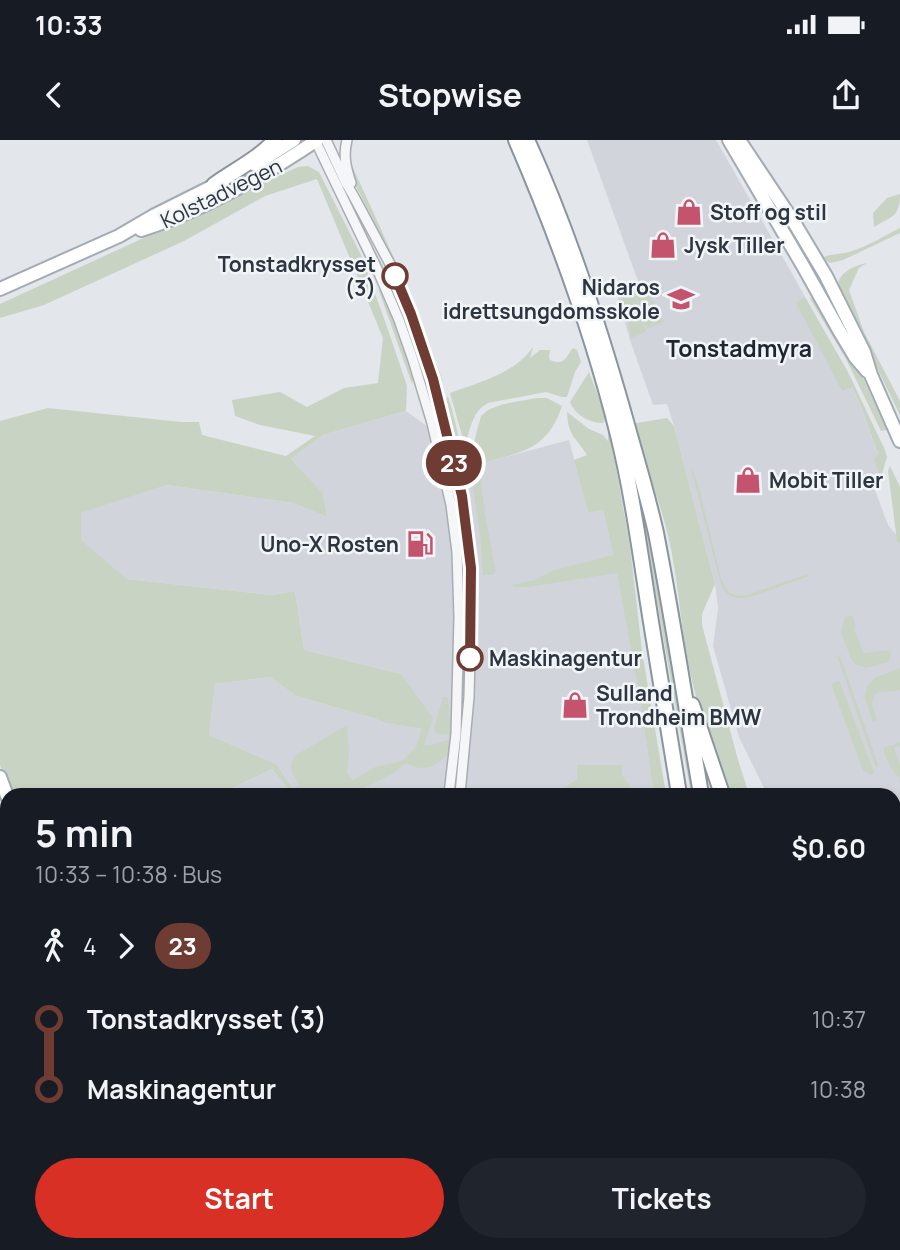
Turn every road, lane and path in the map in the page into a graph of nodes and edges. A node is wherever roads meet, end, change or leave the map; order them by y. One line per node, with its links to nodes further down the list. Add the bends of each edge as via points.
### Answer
1 (275, 140): 9 (highway)
2 (295, 140): 9 (main road, Kolstadvegen)
3 (318, 140): 10 (street); 11 (main road, Kolstadvegen, via 210,203); 16 (street, via 399,320 432,423 450,505 459,617)
4 (347, 140): 10 (street, via 345,166)
5 (516, 140): 18 (highway, via 554,234 609,400 638,538)
6 (527, 140): 15 (highway, via 581,276 619,397 655,532)
7 (729, 140): 13 (main road, via 839,332)
8 (739, 140): 13 (main road, via 826,276)
9 (214, 185): 11 (main road, Kolstadvegen)
10 (354, 195): 17 (street, via 390,264 426,356 462,496 471,568 471,625)
11 (119, 236): 12 (main road, Kolstadvegen)
12 (0, 289)
13 (871, 375): 14 (main road)
14 (900, 441)
15 (678, 664): 19 (highway); 20 (highway)
16 (450, 788)
17 (461, 788)
18 (679, 788)
19 (700, 788)
20 (720, 788)

